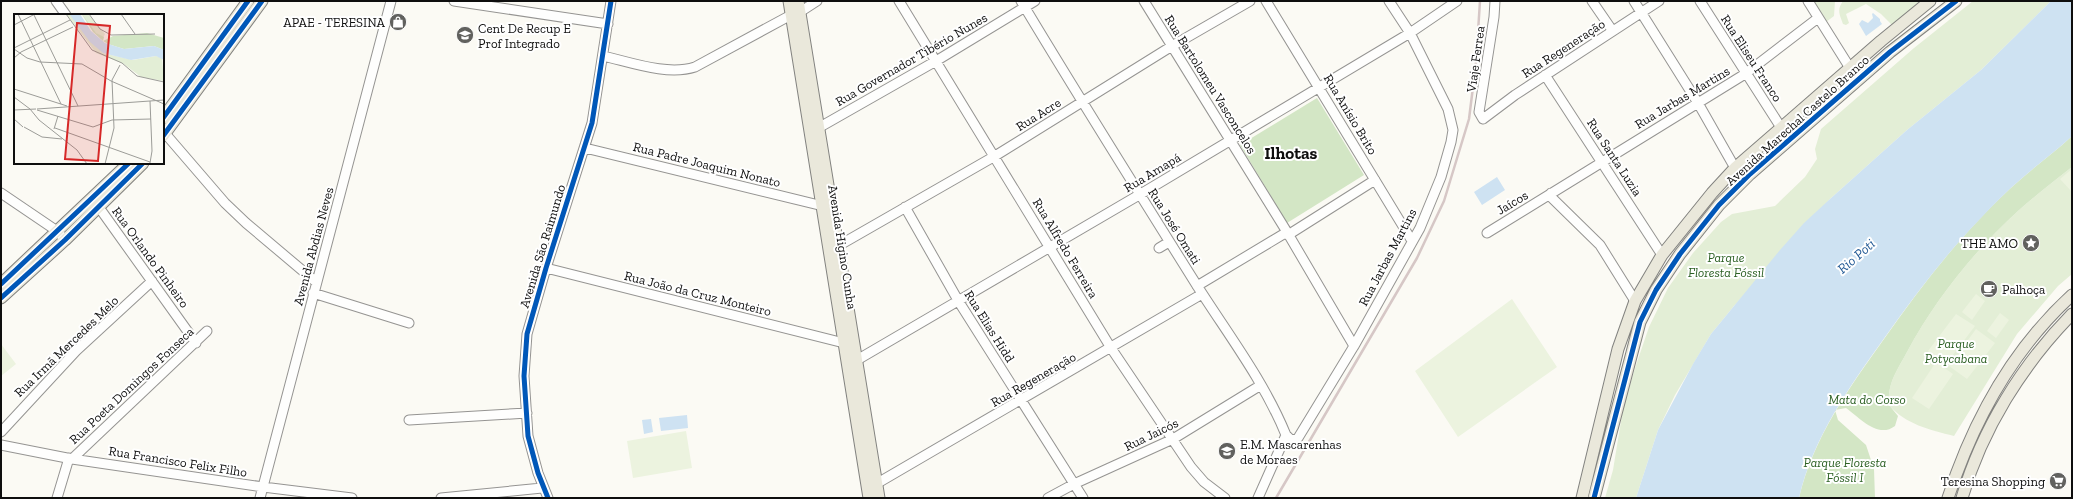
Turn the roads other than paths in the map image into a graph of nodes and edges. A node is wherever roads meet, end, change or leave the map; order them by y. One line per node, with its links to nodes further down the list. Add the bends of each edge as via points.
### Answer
1 (56, 1): 28 (street)
2 (248, 1): 44 (main road)
3 (262, 1): 49 (main road)
4 (391, 1): 76 (street, Avenida Abdias Neves)
5 (454, 1): 24 (street)
6 (611, 1): 30 (street, Avenida São Raimundo)
7 (789, 1): 26 (main road, Avenida Higino Cunha)
8 (817, 1): 26 (street)
9 (899, 1): 37 (street, Rua Alfredo Ferreira)
10 (1035, 1): 25 (street, Rua Governador Tibério Nunes)
11 (1144, 1): 34 (street, Rua Bartolomeu Vasconcelos)
12 (1250, 1): 34 (street, Rua Acre)
13 (1266, 1): 41 (street, Rua Anísio Brito)
14 (1389, 1): 32 (street, Rua Jarbas Martins)
15 (1457, 1): 32 (street, Rua Amapá)
16 (1495, 1): 45 (street, Viaje Ferrea, via 1479,112)
17 (1592, 1): 31 (street)
18 (1634, 1): 27 (street)
19 (1659, 1): 27 (street, Rua Regeneração)
20 (1700, 1): 39 (street, Rua Eliseu Franco)
21 (1808, 1): 29 (street)
22 (1929, 1): 33 (main road, Avenida Marechal Castelo Branco)
23 (1956, 1): 35 (main road, Avenida Marechal Castelo Branco)
24 (500, 4): 30 (street)
25 (1023, 4): 37 (street, Rua Governador Tibério Nunes); 42 (street, Rua José Omati)
26 (796, 9): 36 (street, via 695,67 685,70 671,71); 46 (main road, Avenida Higino Cunha); 47 (main road, Avenida Higino Cunha)
27 (1640, 12): 31 (street, Rua Regeneração); 43 (street)
28 (65, 14)
29 (1818, 18): 38 (street); 39 (street, Rua Jarbas Martins)
30 (608, 24): 36 (street, Avenida São Raimundo)
31 (1612, 30): 40 (street, Rua Regeneração)
32 (1410, 33): 41 (street, Rua Amapá); 68 (street, Rua Jarbas Martins, via 1448,109 1453,130 1441,177)
33 (1881, 41): 35 (main road); 38 (main road, Avenida Marechal Castelo Branco)
34 (1172, 46): 42 (street, Rua Acre); 50 (street, Rua Bartolomeu Vasconcelos)
35 (1890, 52): 102 (main road, Avenida Marechal Castelo Branco, via 1750,174 1696,232 1664,276 1640,322)
36 (603, 56): 51 (street, Avenida São Raimundo, via 592,123)
37 (936, 61): 47 (street, Rua Governador Tibério Nunes); 52 (street, Rua Alfredo Ferreira)
38 (1850, 68): 48 (main road, Avenida Marechal Castelo Branco)
39 (1746, 74): 43 (street, Rua Jarbas Martins); 48 (street, Rua Eliseu Franco)
40 (1545, 75): 45 (street, Rua Regeneração); 53 (street, Rua Santa Luzia)
41 (1319, 86): 50 (street, Rua Amapá); 57 (street, Rua Anísio Brito)
42 (1082, 101): 52 (street, Rua Acre); 60 (street, Rua José Omati)
43 (1698, 103): 53 (street, Rua Jarbas Martins); 56 (street)
44 (164, 117)
45 (1483, 119)
46 (809, 123): 47 (street); 62 (main road, Avenida Higino Cunha)
47 (820, 126): 70 (main road, Avenida Higino Cunha)
48 (1782, 129): 56 (main road, Avenida Marechal Castelo Branco)
49 (164, 133): 76 (street, via 225,203)
50 (1230, 141): 60 (street, Rua Amapá); 66 (street, Rua Bartolomeu Vasconcelos)
51 (584, 148): 62 (street, Rua Padre Joaquim Nonato); 74 (street, Avenida São Raimundo)
52 (995, 156): 63 (street, Rua Acre); 71 (street, Rua Alfredo Ferreira)
53 (1602, 161): 59 (street, Rua Jarbas Martins); 73 (street, Rua Santa Luzia)
54 (128, 164): 64 (main road)
55 (141, 164): 61 (main road)
56 (1735, 168): 73 (main road, Avenida Marechal Castelo Branco)
57 (1375, 180): 66 (street, Rua Regeneração); 68 (street, Rua Anísio Brito)
58 (1, 193): 64 (street)
59 (1551, 193): 65 (street, Jaícos); 82 (street, via 1551,197 1600,246)
60 (1140, 195): 69 (street, Rua José Omati); 71 (street, Rua Amapá)
61 (98, 206): 67 (main road); 75 (street, Rua Orlando Pinheiro)
62 (822, 206): 88 (main road, Avenida Higino Cunha)
63 (905, 207): 70 (street, Rua Acre); 83 (street, Rua Elias Hidd)
64 (57, 231): 67 (street); 77 (main road)
65 (1487, 233)
66 (1287, 234): 78 (street, Rua Regeneração); 89 (street, Rua Bartolomeu Vasconcelos)
67 (65, 240): 81 (main road)
68 (1412, 241): 89 (street, Rua Jarbas Martins)
69 (1169, 242): 72 (street); 78 (street, Rua José Omati)
70 (838, 246): 91 (main road, Avenida Higino Cunha)
71 (1050, 246): 83 (street, Rua Amapá); 90 (street, Rua Alfredo Ferreira)
72 (1159, 248)
73 (1662, 255): 82 (main road, Avenida Marechal Castelo Branco)
74 (546, 268): 88 (street, Rua João da Cruz Monteiro); 94 (street, Avenida São Raimundo, via 527,334 524,358)
75 (152, 281): 87 (street, Rua Orlando Pinheiro); 96 (street, Rua Irmã Mercedes Melo, via 76,352)
76 (316, 282): 79 (street, Avenida Abdias Neves)
77 (1, 284)
78 (1199, 290): 90 (street, Rua Regeneração); 92 (street, Rua José Omati)
79 (313, 293): 85 (street); 105 (street, Avenida Abdias Neves)
80 (2072, 295): 121 (main road, via 2030,340 1996,389 1962,456)
81 (1, 298)
82 (1635, 301): 101 (main road, Avenida Marechal Castelo Branco, via 1618,349)
83 (959, 302): 91 (street, Rua Amapá); 93 (street, Rua Elias Hidd)
84 (2072, 314): 122 (main road, via 2048,339 2018,380 1981,448)
85 (409, 323)
86 (207, 331): 87 (street, Rua Poeta Domingos Fonseca)
87 (196, 343): 100 (street, Rua Poeta Domingos Fonseca)
88 (844, 343): 113 (main road, Avenida Higino Cunha)
89 (1354, 346): 97 (street, Rua Jarbas Martins, via 1298,438 1292,440)
90 (1111, 348): 93 (street, Rua Regeneração); 98 (street, Rua Alfredo Ferreira)
91 (857, 360): 103 (main road, Avenida Higino Cunha)
92 (1261, 385): 97 (street, Rua José Omati); 98 (street, Rua Jaicós)
93 (1022, 401): 103 (street, Rua Regeneração); 104 (street, Rua Elias Hidd)
94 (526, 413): 95 (street); 106 (street, Avenida São Raimundo, via 531,450)
95 (409, 420)
96 (1, 432)
97 (1286, 435): 118 (street)
98 (1173, 439): 104 (street, Rua Jaicós); 117 (street, Rua Alfredo Ferreira, via 1204,482)
99 (1, 445): 100 (street, Rua Francisco Felix Filho)
100 (71, 458): 105 (street, Rua Francisco Felix Filho); 108 (street, Rua Poeta Domingos Fonseca)
101 (1591, 458): 102 (main road); 119 (main road, Avenida Marechal Castelo Branco)
102 (1603, 464): 120 (main road, Avenida Marechal Castelo Branco)
103 (876, 484): 114 (main road, Avenida Higino Cunha)
104 (1074, 484): 115 (street, Rua Jaicós); 116 (street, Rua Elias Hidd)
105 (263, 487): 109 (street, Avenida Abdias Neves); 110 (street, Rua Francisco Felix Filho)
106 (542, 488): 107 (street); 112 (street, Avenida São Raimundo)
107 (474, 496): 111 (street)
108 (57, 498)
109 (260, 498)
110 (352, 498)
111 (441, 498)
112 (548, 498)
113 (870, 498)
114 (879, 498)
115 (1048, 498)
116 (1082, 498)
117 (1225, 498)
118 (1258, 498)
119 (1582, 498)
120 (1594, 498)
121 (1948, 498)
122 (1962, 498)

